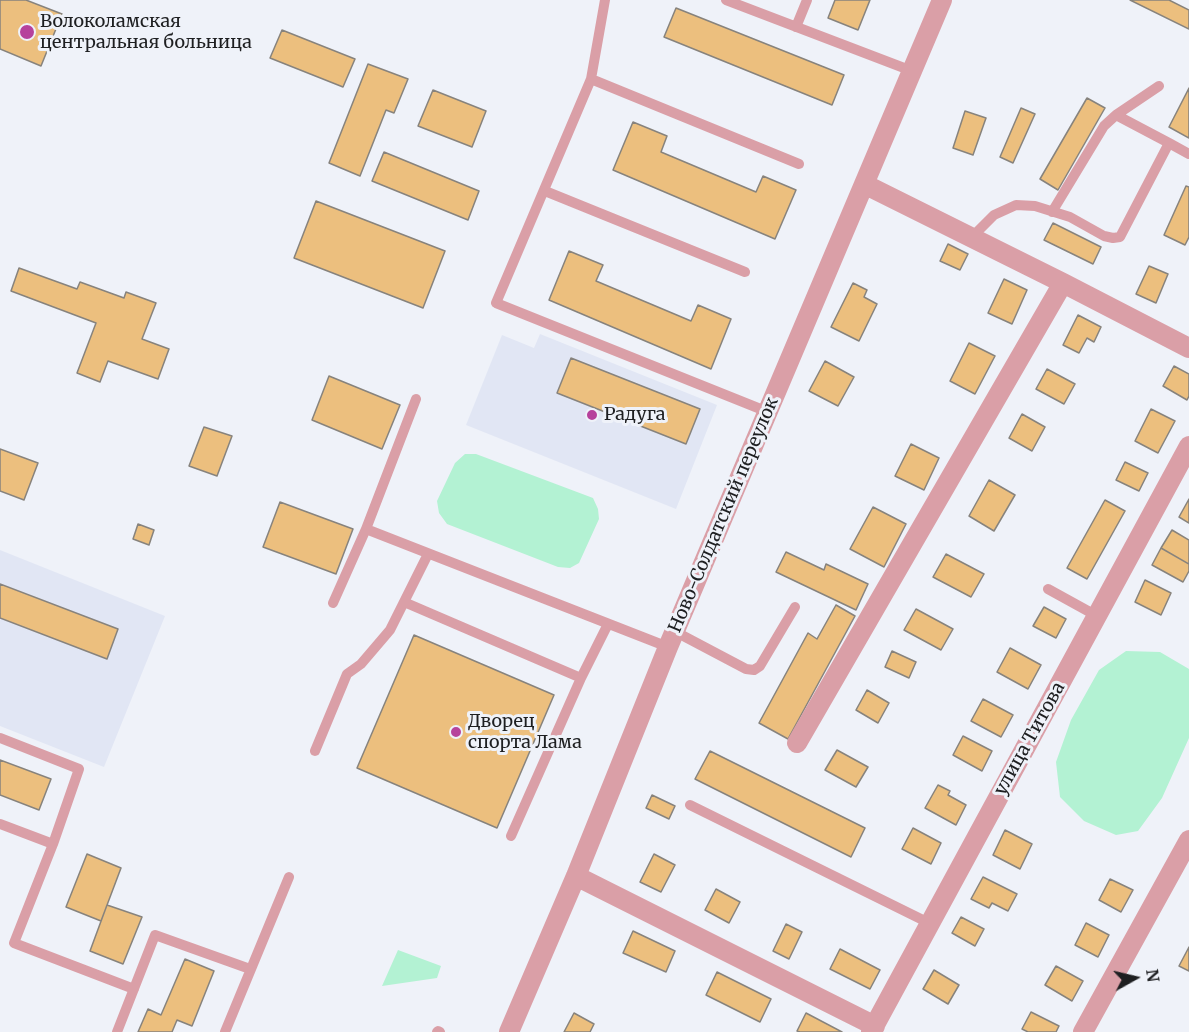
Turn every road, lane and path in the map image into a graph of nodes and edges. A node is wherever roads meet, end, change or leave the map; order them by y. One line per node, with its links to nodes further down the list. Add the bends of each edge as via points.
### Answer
1 (605, 0): 7 (lane)
2 (726, 0): 5 (lane)
3 (807, 0): 5 (lane)
4 (942, 0): 6 (street, Ново-Солдатский переулок)
5 (796, 27): 6 (lane)
6 (912, 71): 13 (street, Ново-Солдатский переулок)
7 (591, 79): 12 (lane); 14 (lane)
8 (1159, 86): 9 (lane)
9 (1116, 115): 10 (lane); 15 (lane, via 1104,126)
10 (1169, 143): 11 (lane); 15 (lane, via 1120,237 1104,236 1070,217)
11 (1189, 154)
12 (799, 164)
13 (864, 184): 16 (street); 21 (street, Ново-Солдатский переулок)
14 (544, 191): 17 (lane); 21 (lane, via 496,303)
15 (1052, 212): 16 (lane, via 1016,205 994,215)
16 (972, 237): 18 (street)
17 (745, 272)
18 (1063, 283): 19 (street); 34 (street)
19 (1189, 348)
20 (416, 399): 23 (lane)
21 (768, 412): 31 (street, Ново-Солдатский переулок)
22 (1189, 446): 29 (street, улица Титова)
23 (366, 530): 24 (lane); 27 (lane)
24 (428, 554): 26 (lane); 30 (lane)
25 (1048, 589): 29 (lane)
26 (404, 602): 32 (lane); 35 (lane, via 390,630 361,664 347,674)
27 (333, 603)
28 (795, 607): 31 (lane, via 754,670)
29 (1097, 616): 43 (street, улица Титова)
30 (608, 624): 31 (lane); 32 (lane)
31 (671, 639): 41 (street, Ново-Солдатский переулок)
32 (581, 678): 38 (lane)
33 (0, 738): 40 (lane, via 80,770)
34 (797, 742)
35 (315, 751)
36 (690, 805): 43 (lane)
37 (0, 824): 40 (lane)
38 (512, 836)
39 (1189, 840): 50 (street)
40 (53, 844): 45 (lane, via 14,944)
41 (576, 876): 46 (street); 49 (street, Ново-Солдатский переулок)
42 (289, 877): 44 (lane)
43 (929, 923): 46 (street, улица Титова)
44 (250, 969): 45 (lane, via 155,935); 48 (lane)
45 (134, 989): 47 (lane)
46 (873, 1029)
47 (117, 1032)
48 (225, 1032)
49 (509, 1032)
50 (1083, 1032)

